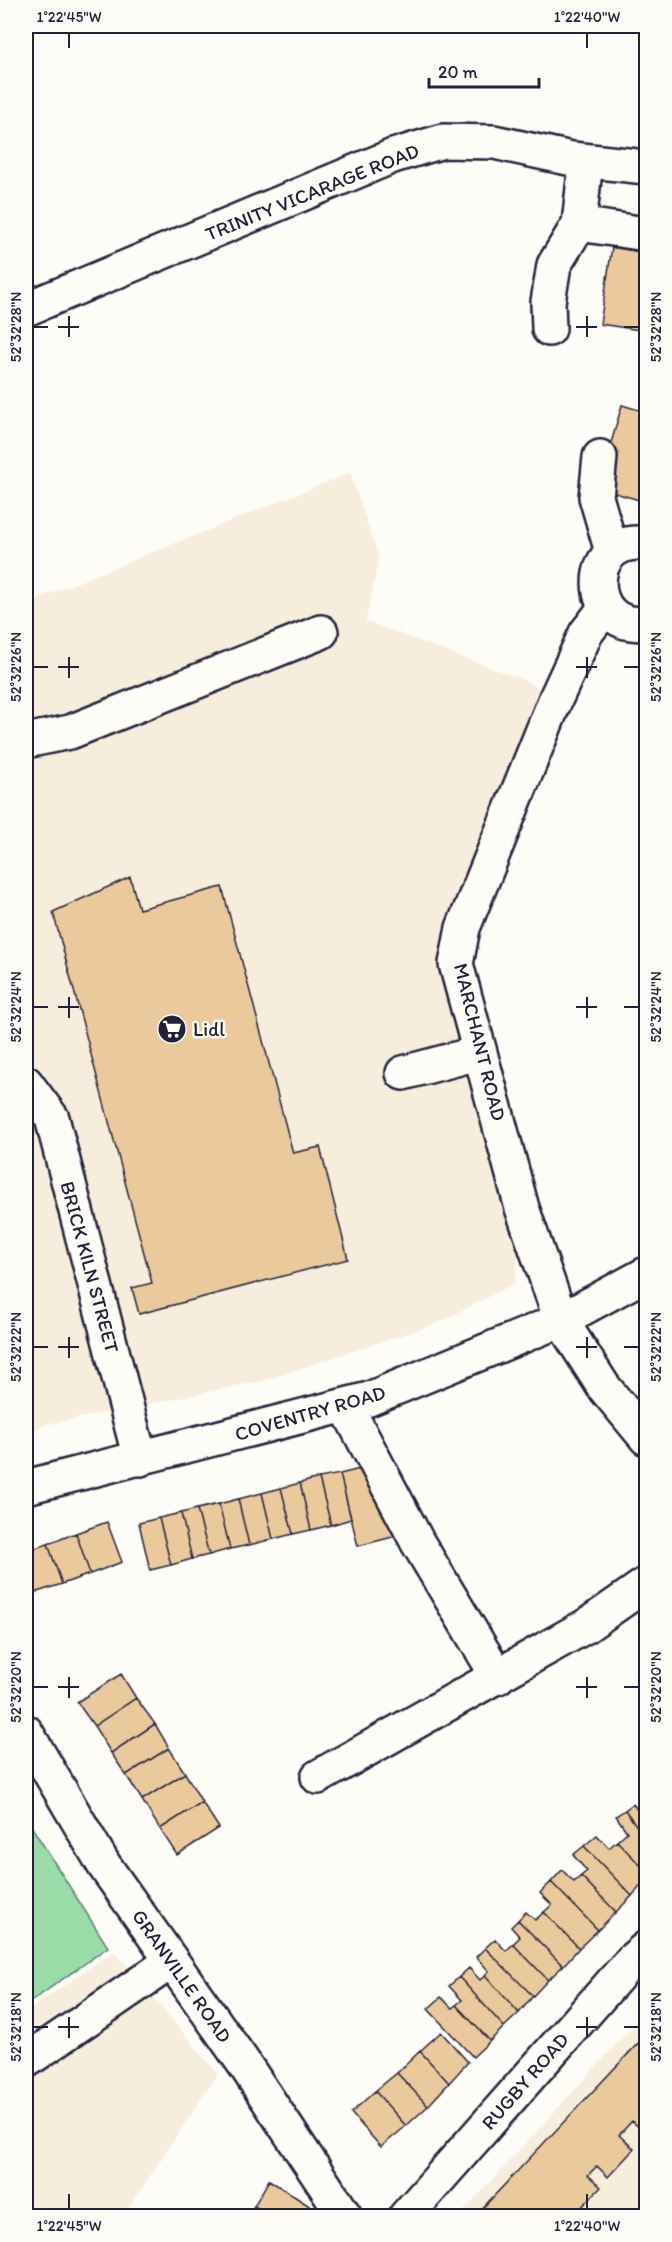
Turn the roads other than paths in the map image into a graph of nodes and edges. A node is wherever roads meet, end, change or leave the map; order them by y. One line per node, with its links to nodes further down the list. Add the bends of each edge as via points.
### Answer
1 (586, 160): 2 (street, TRINITY VICARAGE ROAD); 3 (street); 5 (street, TRINITY VICARAGE ROAD, via 494,142 443,141 393,156)
2 (646, 167)
3 (579, 224): 4 (street); 6 (street, via 554,265 548,302)
4 (646, 234)
5 (26, 309)
6 (549, 329)
7 (600, 457): 9 (street, via 596,497)
8 (646, 544): 9 (street, via 625,545)
9 (612, 552): 10 (street, via 603,563 598,580 599,595)
10 (606, 607): 11 (street, via 626,622); 14 (street, MARCHANT ROAD, via 586,633 561,687 463,928 456,964)
11 (646, 623)
12 (321, 633): 13 (street, via 70,732)
13 (26, 741)
14 (478, 1053): 15 (street); 18 (street, MARCHANT ROAD, via 539,1264)
15 (402, 1073)
16 (26, 1083): 21 (street, BRICK KILN STREET, via 52,1119)
17 (646, 1274): 18 (street, COVENTRY ROAD)
18 (561, 1320): 19 (street, COVENTRY ROAD); 20 (street, MARCHANT ROAD, via 603,1386)
19 (346, 1406): 21 (street, COVENTRY ROAD); 24 (street, via 418,1543)
20 (646, 1438)
21 (140, 1459): 22 (street, COVENTRY ROAD)
22 (26, 1487)
23 (646, 1584): 24 (street, via 586,1626)
24 (498, 1677): 26 (street)
25 (26, 1732): 28 (street, GRANVILLE ROAD, via 104,1865)
26 (318, 1776)
27 (646, 1948): 31 (street, RUGBY ROAD)
28 (172, 1961): 29 (street); 30 (street, GRANVILLE ROAD)
29 (26, 2061)
30 (345, 2217)
31 (406, 2217)

